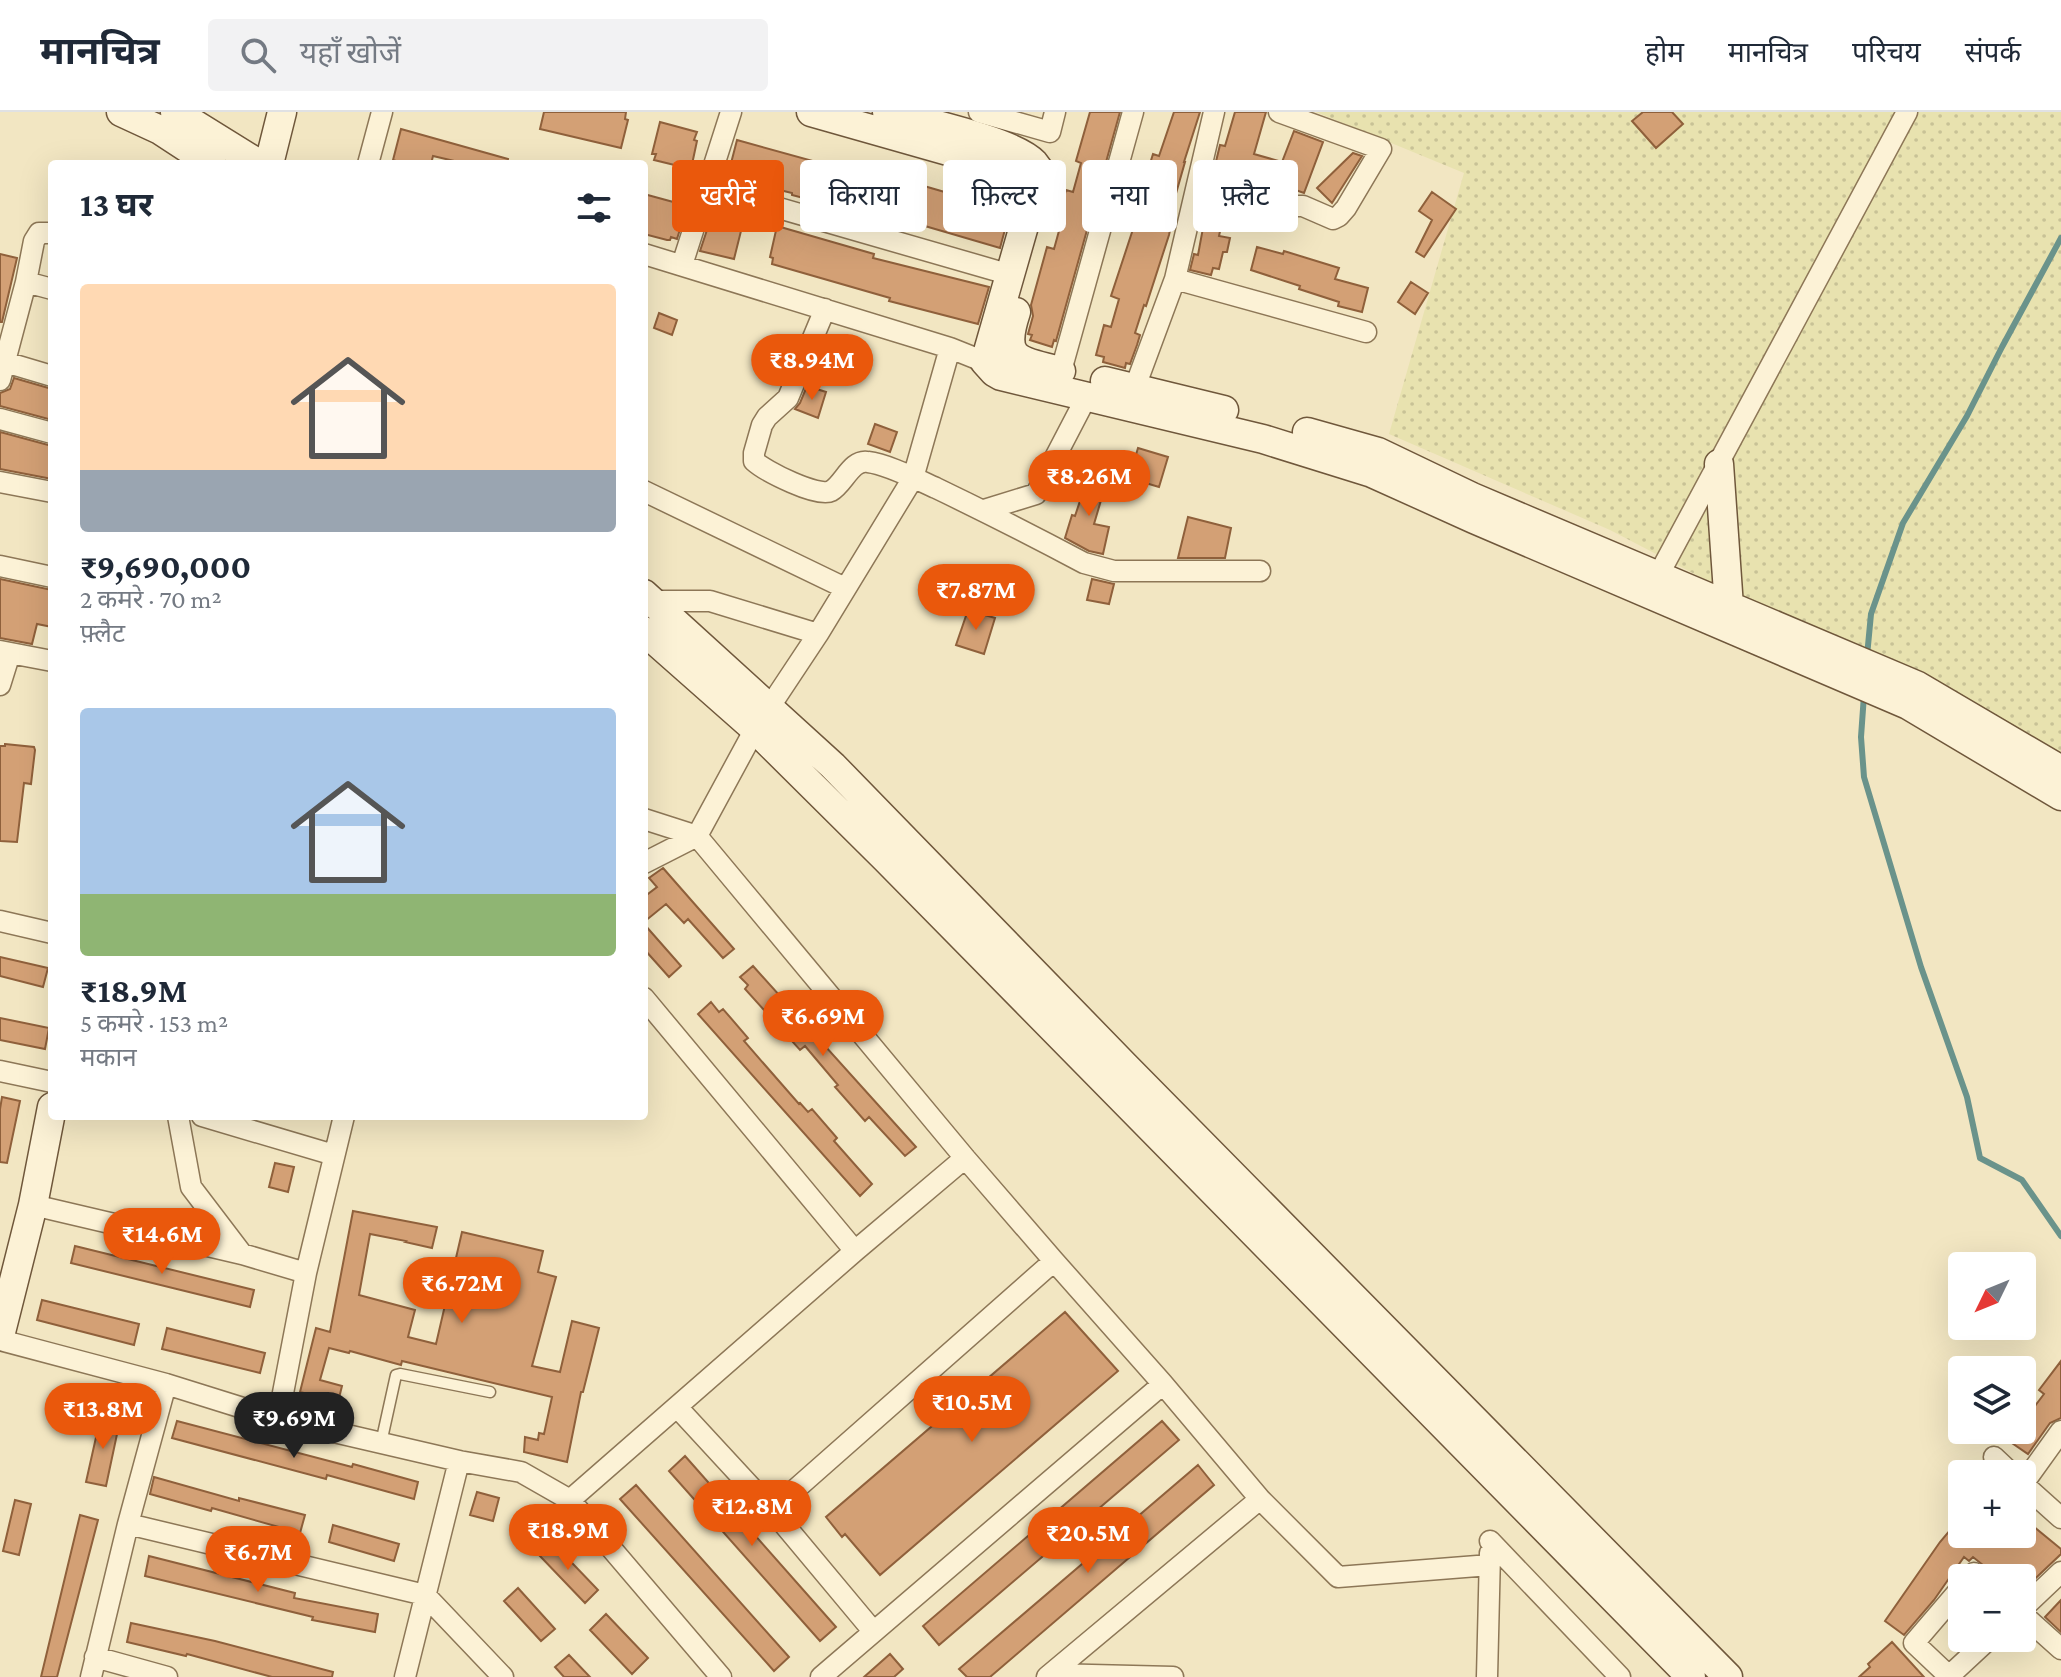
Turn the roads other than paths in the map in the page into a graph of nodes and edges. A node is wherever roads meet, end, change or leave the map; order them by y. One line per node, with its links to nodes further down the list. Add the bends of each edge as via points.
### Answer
1 (121, 112): 14 (main road)
2 (175, 112): 15 (main road)
3 (282, 112): 16 (main road)
4 (382, 112): 17 (street)
5 (731, 112): 18 (street)
6 (811, 112): 25 (main road, via 994,164 1019,176 1028,208)
7 (887, 112): 33 (main road, via 1011,148 1040,172 1046,202 1009,341)
8 (979, 112): 9 (street, via 1050,132)
9 (1055, 112)
10 (1133, 112): 35 (street)
11 (1214, 112): 26 (street)
12 (1279, 112): 19 (street, via 1381,149 1339,216 1333,219)
13 (1907, 112): 41 (street)
14 (206, 160)
15 (253, 160)
16 (270, 160)
17 (369, 160)
18 (715, 160)
19 (1298, 206)
20 (784, 210): 25 (street)
21 (692, 232): 24 (street)
22 (48, 233): 27 (street, via 39,233 34,241)
23 (648, 255): 24 (street)
24 (682, 265): 29 (street)
25 (1011, 275): 32 (main road)
26 (1175, 279): 30 (street); 37 (street)
27 (26, 282): 28 (street); 34 (street)
28 (48, 288)
29 (825, 309): 31 (street); 42 (street, via 788,398 762,425 754,461 816,492 835,489 861,462)
30 (1366, 332)
31 (950, 348): 32 (street); 42 (street)
32 (985, 362): 33 (street); 38 (main road, via 1001,376)
33 (1025, 363): 35 (main road)
34 (3, 371): 36 (street)
35 (1061, 371): 37 (main road)
36 (48, 376)
37 (1135, 387): 50 (main road, via 1378,452)
38 (1087, 396): 46 (street, via 1036,494); 50 (main road, via 1263,439 1372,473)
39 (0, 419): 40 (street)
40 (48, 432)
41 (1719, 464): 50 (street); 54 (main road)
42 (913, 478): 46 (street); 51 (street)
43 (0, 482): 44 (street)
44 (48, 491)
45 (648, 493): 51 (street)
46 (984, 510): 48 (street, via 1100,569)
47 (0, 566): 49 (street)
48 (1260, 571)
49 (48, 576)
50 (1653, 585): 54 (main road)
51 (845, 588): 56 (street)
52 (648, 601): 56 (street, via 710,601)
53 (648, 603): 61 (main road)
54 (1730, 618): 60 (main road)
55 (648, 634): 61 (main road)
56 (818, 634): 61 (street)
57 (5, 652): 58 (street); 59 (street)
58 (48, 660)
59 (0, 685)
60 (1913, 695): 62 (main road); 63 (main road)
61 (762, 718): 65 (street); 70 (main road, via 833,766)
62 (2061, 770)
63 (2061, 796)
64 (648, 820): 65 (street)
65 (697, 836): 66 (street); 78 (street)
66 (648, 861)
67 (0, 921): 68 (street)
68 (48, 932)
69 (648, 1003): 80 (street)
70 (1096, 1054): 121 (main road); 122 (main road)
71 (0, 1071): 72 (street)
72 (48, 1081)
73 (49, 1120): 79 (main road)
74 (179, 1120): 81 (street, via 191,1187)
75 (216, 1120): 77 (street)
76 (343, 1120): 77 (street)
77 (334, 1155): 83 (street)
78 (965, 1158): 80 (street); 82 (street)
79 (33, 1205): 81 (street); 84 (main road)
80 (855, 1251): 88 (street)
81 (242, 1254): 83 (street)
82 (1054, 1261): 86 (street); 99 (street)
83 (306, 1273): 89 (street)
84 (0, 1338): 85 (street)
85 (166, 1384): 89 (street); 101 (street)
86 (1163, 1384): 97 (street); 108 (street)
87 (490, 1392): 91 (lane, via 396,1375)
88 (677, 1407): 98 (street); 99 (street)
89 (278, 1419): 91 (street)
90 (2061, 1431): 94 (street)
91 (381, 1443): 95 (street)
92 (1994, 1457): 93 (street)
93 (1997, 1460)
94 (2036, 1460)
95 (459, 1461): 98 (street, via 521,1472); 104 (street)
96 (2036, 1495): 100 (street)
97 (1260, 1499): 102 (street, via 1338,1577); 112 (street)
98 (570, 1500): 116 (street)
99 (772, 1510): 108 (street)
100 (2061, 1518)
101 (128, 1524): 104 (street); 111 (street)
102 (1490, 1565): 119 (street); 120 (street, via 1490,1541)
103 (2061, 1572): 105 (street)
104 (425, 1595): 114 (street); 115 (street)
105 (2036, 1597)
106 (1948, 1603): 123 (street, via 1914,1643)
107 (2036, 1625): 109 (street)
108 (873, 1631): 117 (street)
109 (2061, 1649)
110 (1975, 1652): 123 (street)
111 (93, 1667): 113 (street)
112 (1049, 1676): 118 (street)
113 (167, 1677)
114 (405, 1677)
115 (503, 1677)
116 (721, 1677)
117 (821, 1677)
118 (1173, 1677)
119 (1487, 1677)
120 (1620, 1677)
121 (1691, 1677)
122 (1728, 1677)
123 (1949, 1677)

